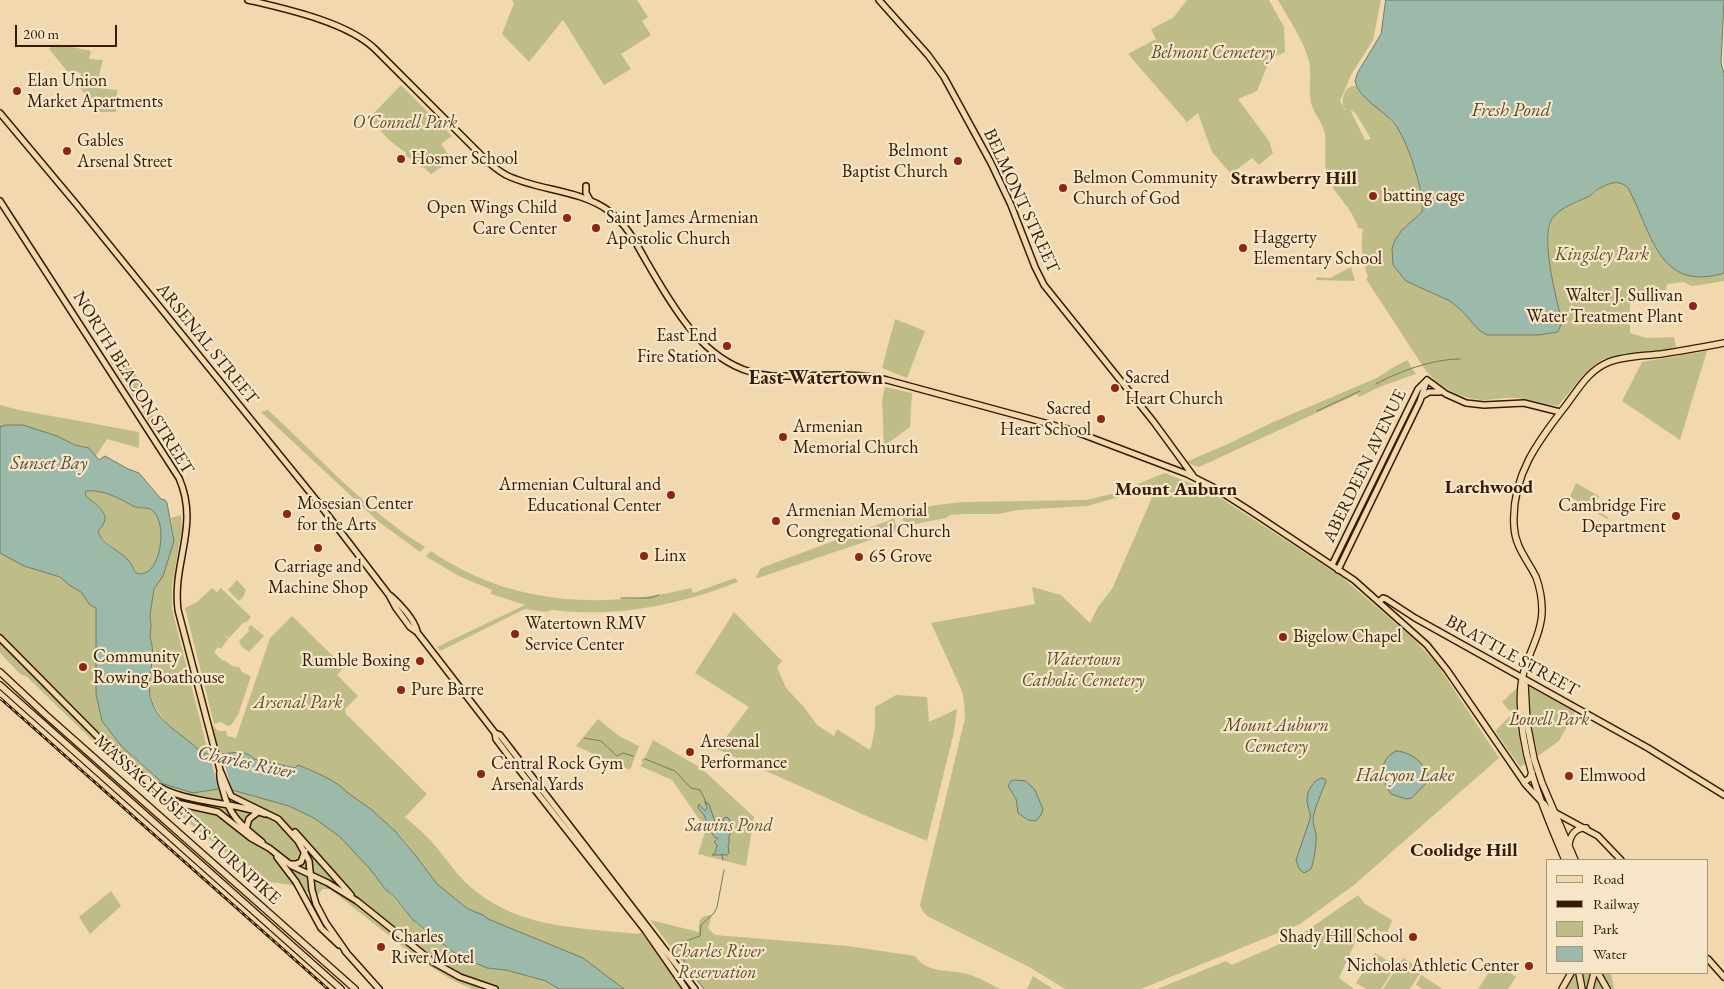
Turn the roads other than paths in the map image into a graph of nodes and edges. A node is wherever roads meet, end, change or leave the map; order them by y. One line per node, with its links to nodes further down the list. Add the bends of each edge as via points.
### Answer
1 (248, 0): 5 (main road, via 357,34 497,169 519,180)
2 (879, 0): 12 (main road, BELMONT STREET, via 944,77 1011,205 1044,285)
3 (0, 113): 24 (main road, ARSENAL STREET, via 317,501 410,627)
4 (586, 186): 5 (main road)
5 (590, 200): 13 (main road, via 611,212 623,224 695,334 709,350 729,364 767,376 852,375 877,378 1056,425)
6 (0, 201): 28 (main road, NORTH BEACON STREET, via 182,485 188,520 178,610 224,776)
7 (1724, 343): 11 (highway, via 1610,362 1589,375)
8 (1426, 380): 9 (main road); 10 (main road, ABERDEEN AVENUE); 15 (main road, ABERDEEN AVENUE, via 1418,389)
9 (1443, 392): 10 (main road, via 1431,392); 11 (main road, via 1474,404 1524,403)
10 (1422, 397): 16 (main road, ABERDEEN AVENUE)
11 (1560, 412): 22 (highway, via 1530,456 1515,501 1513,524 1516,540 1536,579 1542,604 1541,624)
12 (1179, 458): 13 (main road); 14 (main road, BELMONT STREET)
13 (1178, 471): 14 (main road)
14 (1194, 478): 15 (main road, via 1239,503)
15 (1332, 565): 16 (main road)
16 (1338, 570): 17 (main road)
17 (1379, 602): 18 (main road, BRATTLE STREET, via 1386,599); 19 (main road)
18 (1415, 618): 19 (main road); 22 (main road, BRATTLE STREET)
19 (1402, 622): 27 (main road, via 1444,664)
20 (0, 638): 25 (main road)
21 (0, 672): 55 (highway, MASSACHUSETTS TURNPIKE)
22 (1523, 678): 26 (highway, via 1522,724); 29 (main road, BRATTLE STREET); 33 (highway, via 1533,753)
23 (0, 685): 54 (highway, MASSACHUSETTS TURNPIKE)
24 (495, 733): 58 (main road, ARSENAL STREET, via 496,739 643,928); 59 (main road, ARSENAL STREET, via 500,735)
25 (137, 772): 31 (main road, via 176,795); 38 (main road, via 166,797 216,811)
26 (1532, 772): 27 (highway); 30 (highway)
27 (1524, 782): 30 (main road)
28 (225, 792): 31 (main road, NORTH BEACON STREET); 34 (main road, NORTH BEACON STREET)
29 (1724, 795)
30 (1541, 801): 33 (main road); 40 (highway); 41 (highway, via 1552,816)
31 (226, 804): 32 (main road); 36 (main road, NORTH BEACON STREET)
32 (259, 812): 34 (main road); 36 (main road, via 250,818)
33 (1556, 813): 35 (main road); 37 (highway)
34 (281, 821): 39 (main road, NORTH BEACON STREET); 46 (main road, via 302,838)
35 (1586, 828): 37 (highway, via 1580,828 1573,834); 43 (main road, via 1603,840)
36 (246, 829): 38 (main road, NORTH BEACON STREET)
37 (1570, 847): 42 (highway)
38 (269, 848): 44 (main road); 47 (main road, NORTH BEACON STREET, via 294,878 321,928)
39 (305, 851): 44 (main road, via 301,862); 45 (main road, NORTH BEACON STREET)
40 (1565, 859)
41 (1571, 859)
42 (1575, 859)
43 (1620, 859)
44 (290, 864): 45 (main road)
45 (311, 875): 46 (main road); 47 (main road, NORTH BEACON STREET, via 316,904)
46 (357, 901): 57 (main road, via 438,965)
47 (347, 953): 56 (main road, NORTH BEACON STREET)
48 (1709, 960): 53 (main road)
49 (1570, 974): 60 (highway)
50 (1579, 974): 61 (highway)
51 (1594, 974): 62 (highway)
52 (1599, 974): 63 (highway)
53 (1724, 977)
54 (341, 989)
55 (355, 989)
56 (379, 989)
57 (495, 989)
58 (686, 989)
59 (695, 989)
60 (1562, 989)
61 (1582, 989)
62 (1590, 989)
63 (1607, 989)

